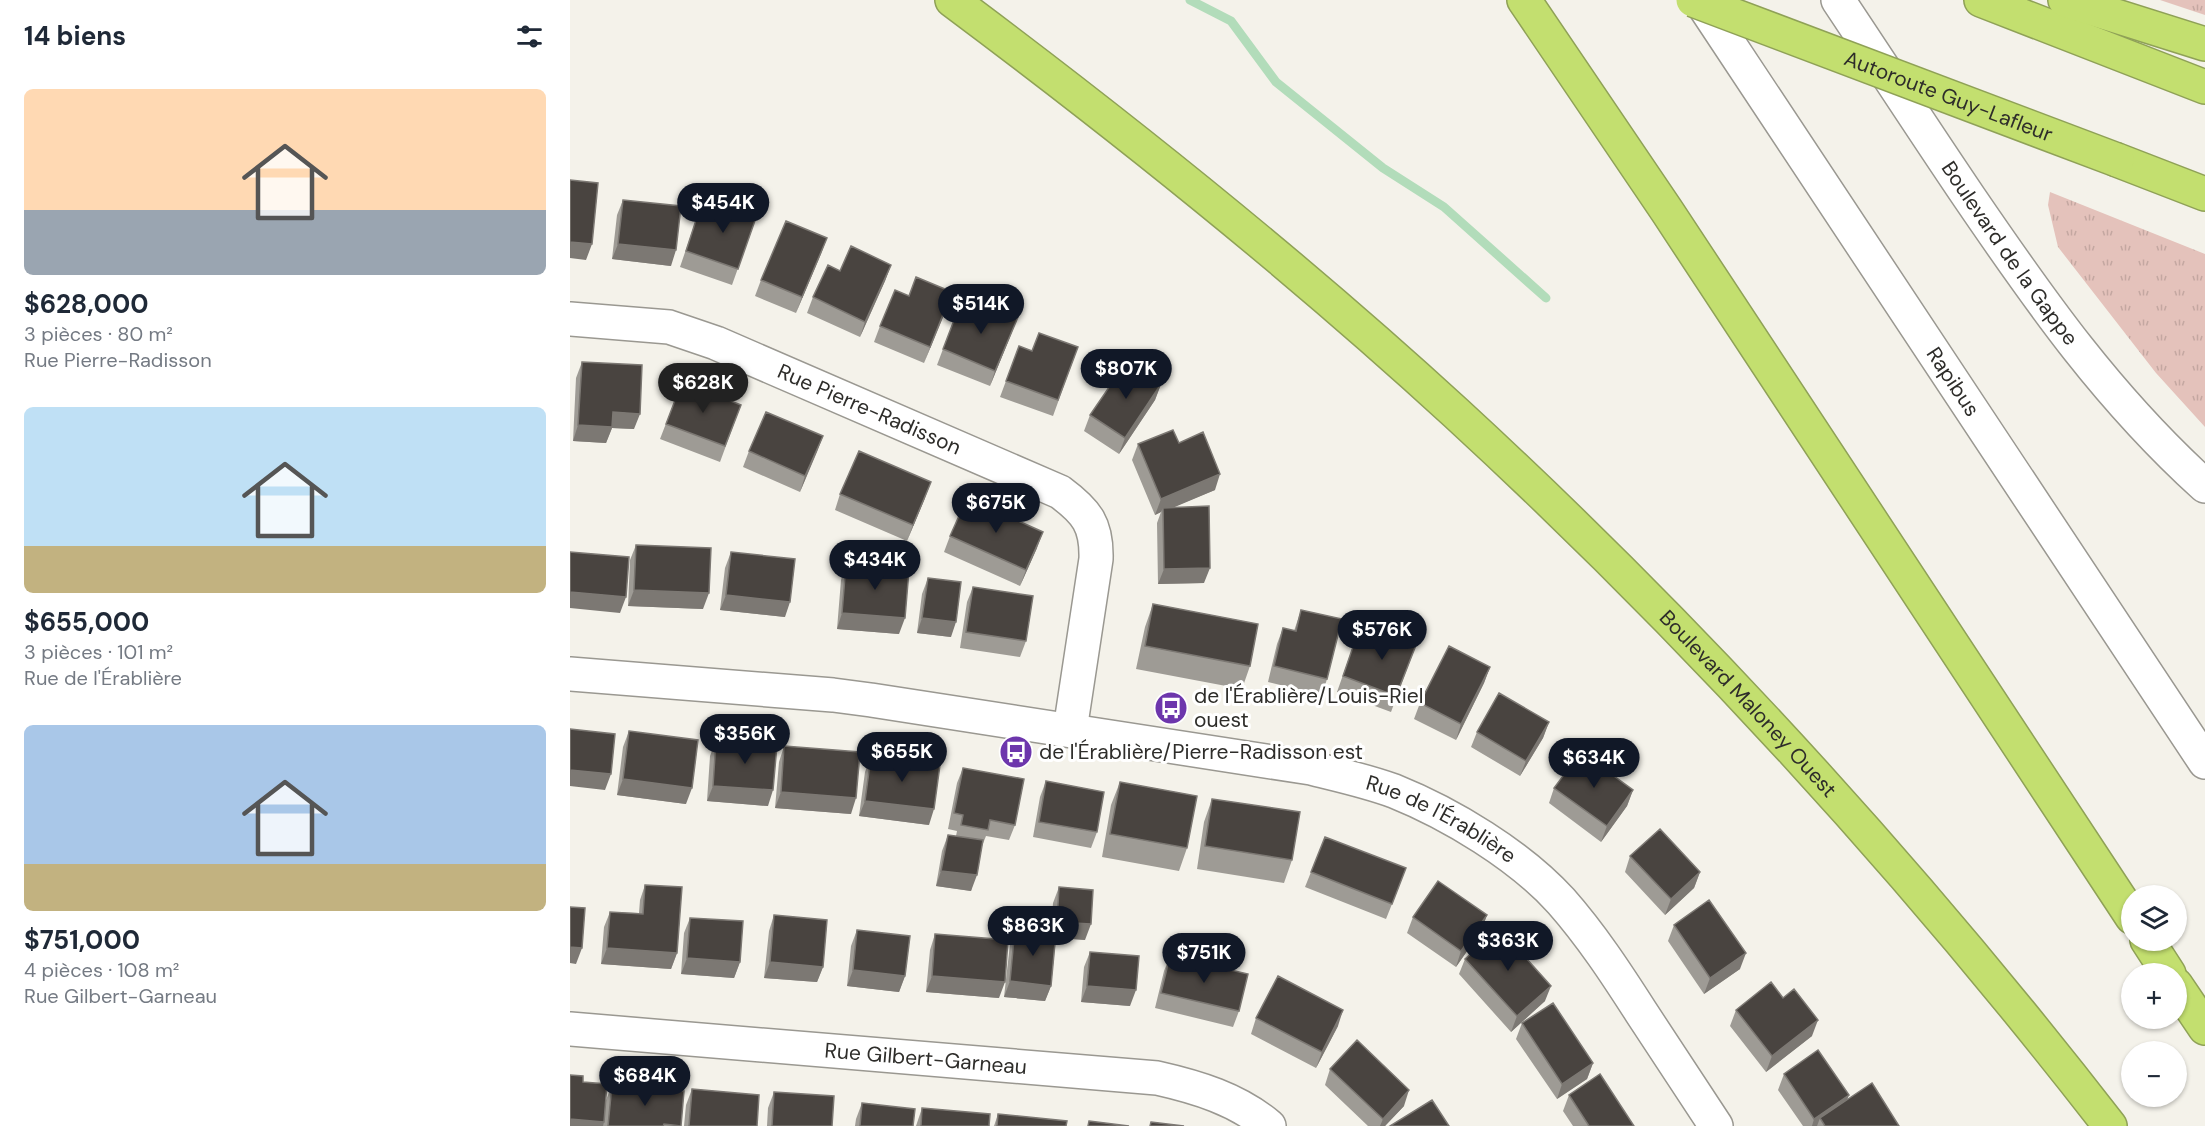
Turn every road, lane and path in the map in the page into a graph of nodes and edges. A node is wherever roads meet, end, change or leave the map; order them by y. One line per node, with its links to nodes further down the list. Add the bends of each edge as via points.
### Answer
1 (952, 0): 22 (highway, Boulevard Maloney Ouest, via 1184,180 1346,316 1514,468 1718,672 1874,841 1995,982)
2 (1524, 0): 16 (highway)
3 (1693, 0): 10 (highway, Autoroute Guy-Lafleur, bridge)
4 (1700, 0): 15 (street, Rapibus)
5 (1838, 0): 12 (street, Boulevard de la Gappe, via 2059,327 2130,412)
6 (2065, 0): 8 (highway)
7 (1988, 3): 9 (highway)
8 (2205, 44)
9 (2205, 87)
10 (2205, 194)
11 (570, 319): 14 (street, Rue Pierre-Radisson, via 669,327 716,343 1060,492 1080,507 1091,523 1096,559)
12 (2205, 486)
13 (570, 674): 14 (street, Rue de l'Érablière, via 833,694)
14 (1070, 730): 21 (street, Rue de l'Érablière, via 1311,768 1394,791 1441,813 1523,867 1559,899 1591,936)
15 (2205, 762)
16 (2121, 900)
17 (2187, 1001): 18 (highway)
18 (2205, 1028)
19 (570, 1029): 20 (street, Rue Gilbert-Garneau, via 1157,1078 1197,1087)
20 (1269, 1126)
21 (1716, 1126)
22 (2110, 1126)

